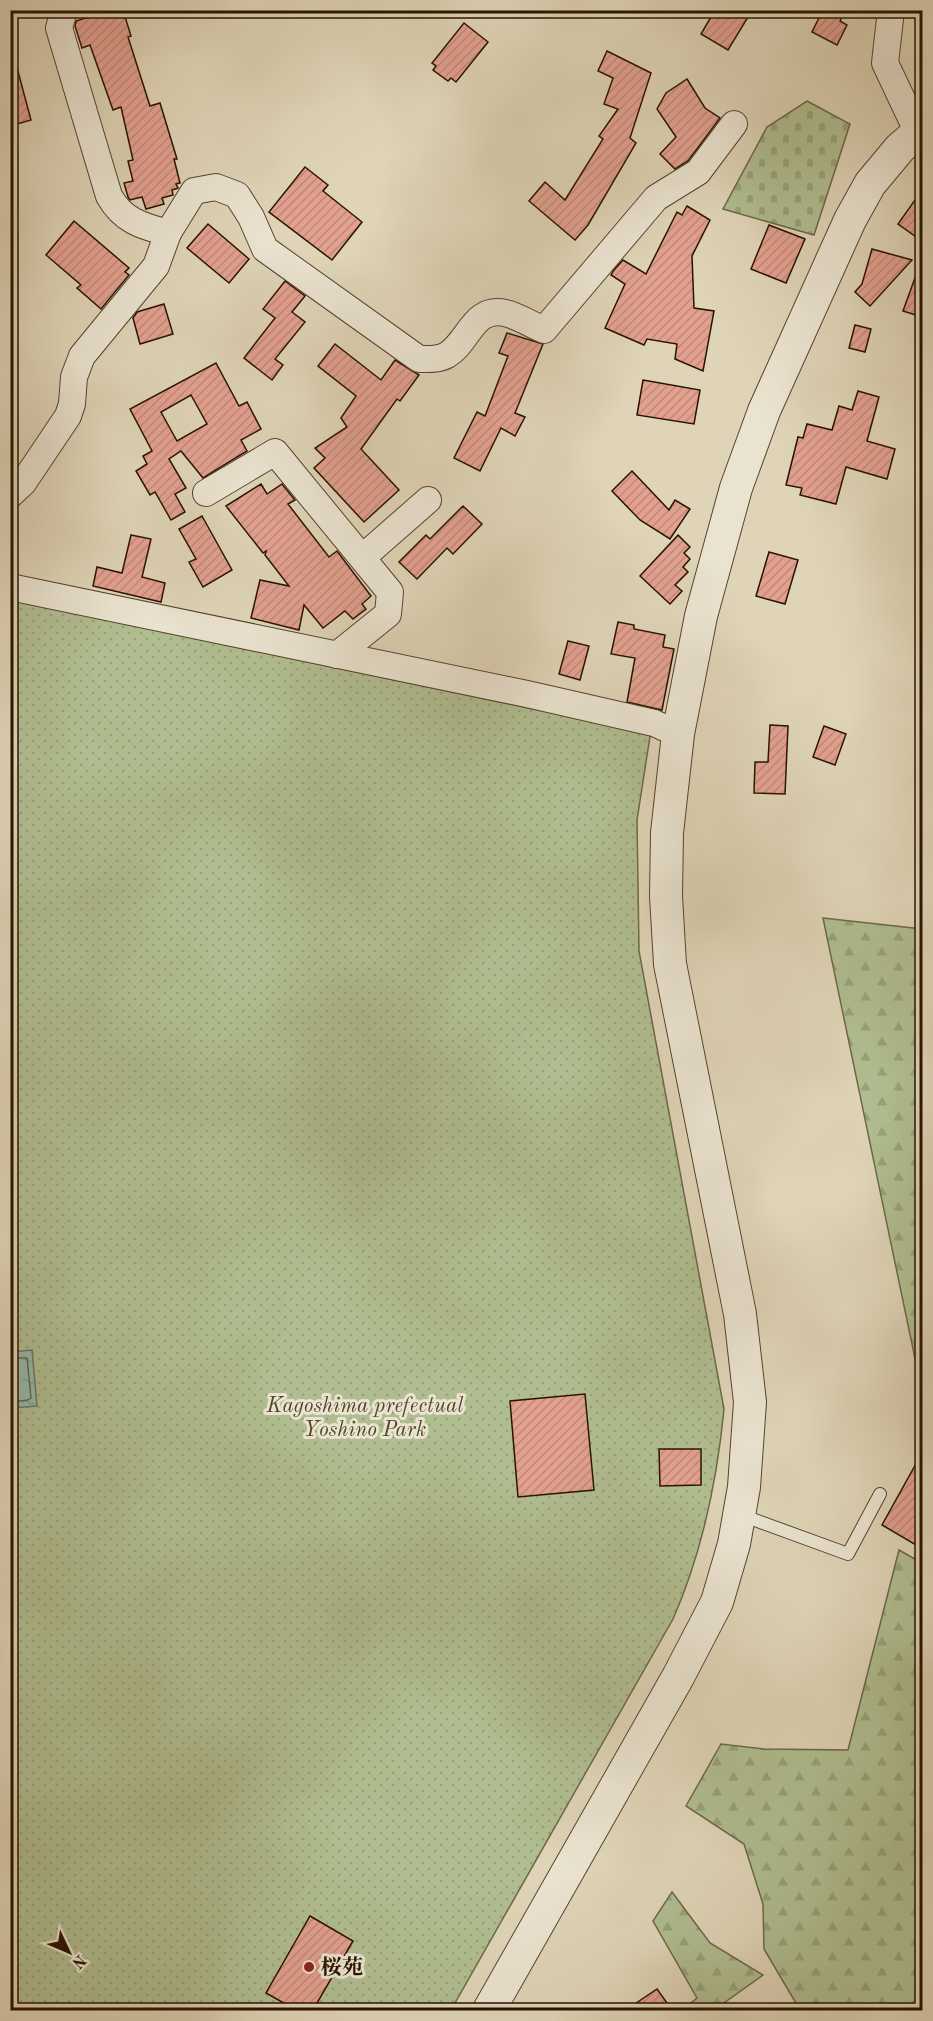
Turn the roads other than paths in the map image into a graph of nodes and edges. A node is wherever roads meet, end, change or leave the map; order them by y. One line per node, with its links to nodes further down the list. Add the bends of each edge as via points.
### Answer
1 (64, 10): 5 (street, via 59,28 109,196 134,224)
2 (891, 10): 4 (street, via 885,63)
3 (734, 123): 5 (street, via 698,172 656,198 544,330 505,313 487,313 449,354 436,360 419,358 265,249 237,195 216,187 194,191)
4 (920, 131): 12 (street, via 870,184 764,411 736,489 704,606)
5 (168, 233): 7 (street, via 156,266 82,356 76,368 68,416 23,483)
6 (206, 493): 9 (street, via 275,452)
7 (10, 495)
8 (428, 500): 9 (street)
9 (363, 557): 11 (street, via 390,592 388,614)
10 (10, 587): 11 (street)
11 (337, 655): 12 (street, via 654,723)
12 (678, 734): 14 (street, via 667,833 670,964 740,1314 750,1402)
13 (880, 1494): 14 (lane, via 848,1554)
14 (740, 1514): 15 (street, via 717,1602)
15 (489, 2010)

